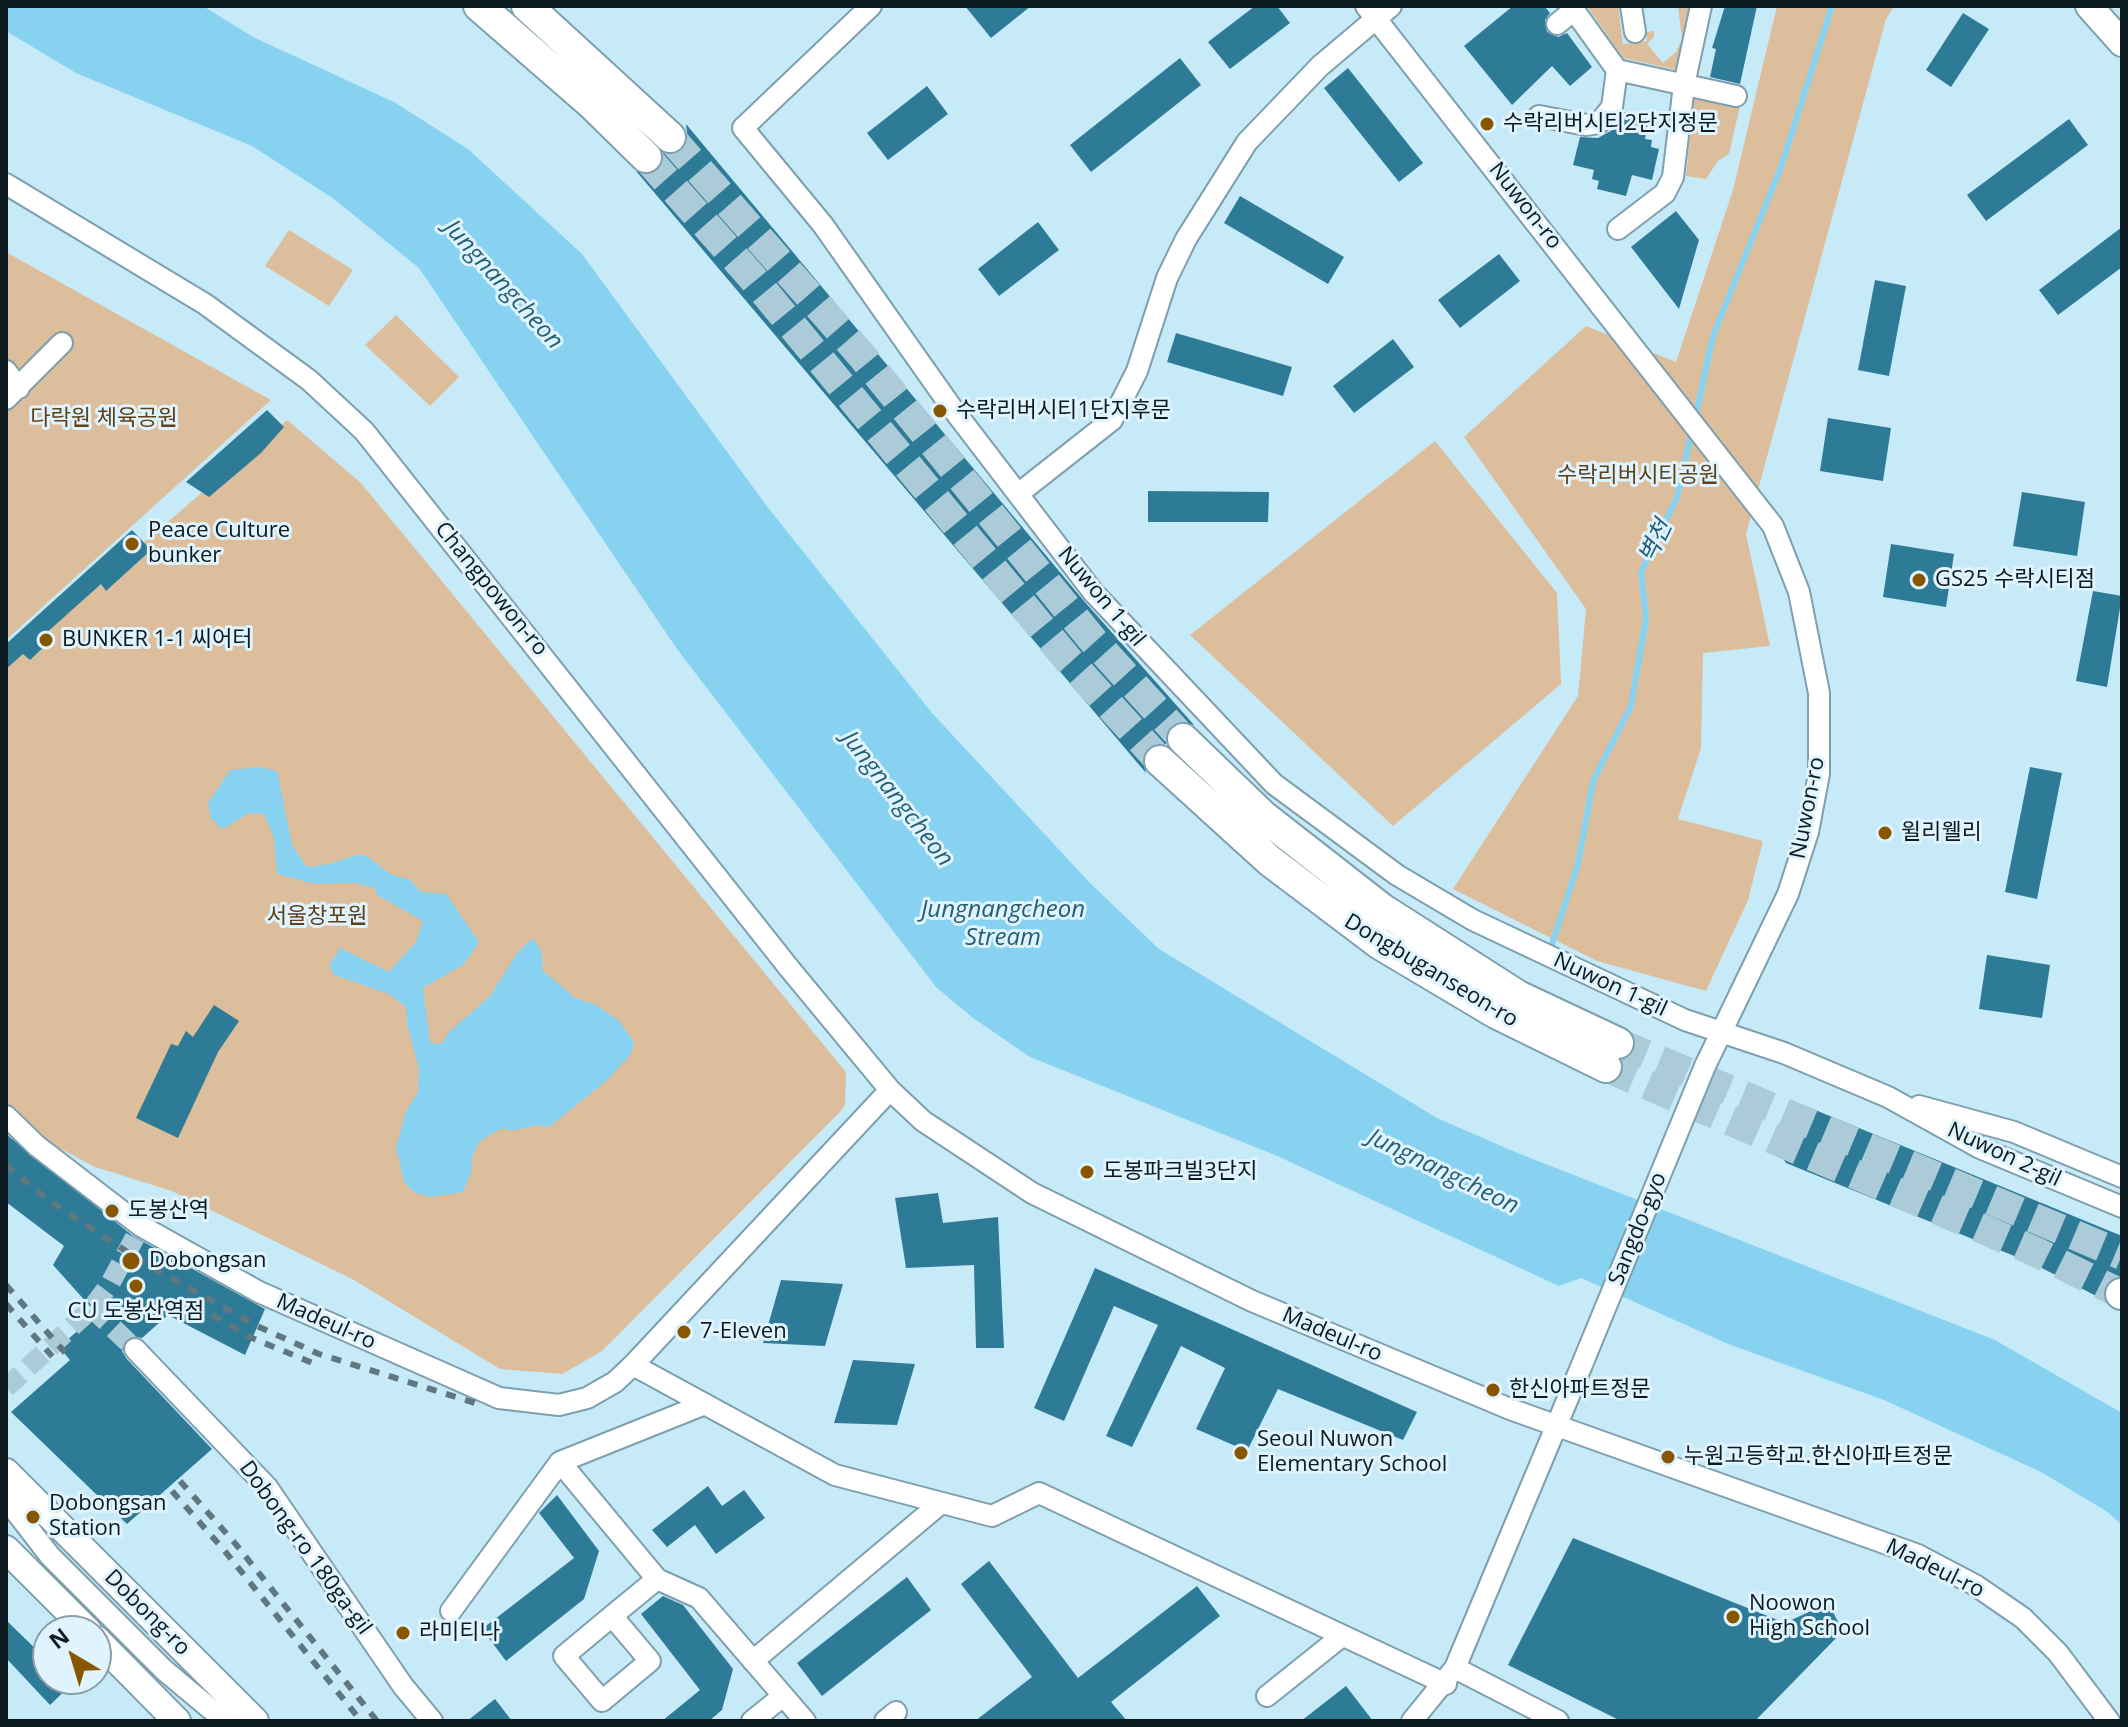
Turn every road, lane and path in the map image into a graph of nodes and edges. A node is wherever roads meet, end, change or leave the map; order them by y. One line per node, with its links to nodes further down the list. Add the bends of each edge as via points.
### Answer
1 (479, 6): 17 (highway)
2 (527, 6): 16 (highway)
3 (871, 6): 23 (street, Nuwon 1-gil, via 743,128 823,225)
4 (1631, 6): 10 (street)
5 (1701, 6): 13 (street)
6 (2089, 6): 11 (main road)
7 (1572, 8): 9 (street); 12 (street)
8 (1377, 10): 23 (street, via 1247,142 1167,278 1137,371 1112,420); 26 (street, Nuwon-ro, via 1773,526 1799,592 1815,658 1819,774 1788,894)
9 (1557, 24)
10 (1635, 32)
11 (2122, 43)
12 (1617, 70): 13 (street); 15 (street, via 1612,107 1599,123)
13 (1684, 85): 14 (street); 19 (street, via 1673,177 1665,193)
14 (1736, 96)
15 (1539, 116)
16 (670, 137)
17 (646, 157)
18 (6, 184): 27 (street, Changpowon-ro, via 205,304 309,380 364,431)
19 (1618, 229)
20 (62, 343): 22 (street)
21 (6, 371): 22 (street)
22 (12, 393)
23 (1018, 494): 26 (street, Nuwon 1-gil, via 1093,592 1209,719 1274,784 1341,836 1473,920)
24 (1183, 739): 25 (highway, Dongbuganseon-ro, via 1263,816 1382,909 1612,1055 1496,1013 1380,944 1270,861)
25 (1160, 761)
26 (1720, 1032): 28 (street, Nuwon 2-gil); 35 (street, Sangdo-gyo, bridge)
27 (890, 1090): 33 (street, Madeul-ro); 35 (street, Madeul-ro, via 923,1121 1032,1193 1252,1301)
28 (1888, 1097): 30 (street, Nuwon 2-gil, via 2014,1132); 31 (street, Nuwon 2-gil, via 1980,1148)
29 (6, 1116): 33 (street, Madeul-ro, via 141,1226 259,1292 499,1398 559,1405 587,1398)
30 (2122, 1177)
31 (2122, 1207)
32 (135, 1349): 56 (street, Dobong-ro 180ga-gil, via 267,1487)
33 (633, 1365): 34 (street)
34 (705, 1404): 36 (street); 39 (street, via 835,1475)
35 (1557, 1426): 49 (street, Sangdo-gyo); 61 (street, Madeul-ro, via 1918,1555 1975,1585 2040,1635)
36 (560, 1462): 42 (street); 43 (street)
37 (6, 1472): 55 (main road, Dobong-ro)
38 (6, 1499): 54 (street, via 50,1556 164,1670)
39 (941, 1503): 46 (street, via 992,1516 1039,1493); 48 (street)
40 (6, 1517): 53 (street, via 59,1578)
41 (6, 1549): 44 (main road)
42 (657, 1579): 45 (street); 48 (street, via 699,1598)
43 (451, 1611)
44 (72, 1615)
45 (612, 1616)
46 (1342, 1636): 49 (street); 51 (street)
47 (112, 1655): 52 (main road)
48 (753, 1661): 50 (street)
49 (1450, 1676): 59 (street, Sangdo-gyo); 60 (street)
50 (783, 1696): 57 (street); 58 (street)
51 (1267, 1696)
52 (177, 1721)
53 (202, 1721)
54 (225, 1721)
55 (255, 1721)
56 (432, 1721)
57 (752, 1721)
58 (805, 1721)
59 (1413, 1721)
60 (1558, 1721)
61 (2109, 1721)

